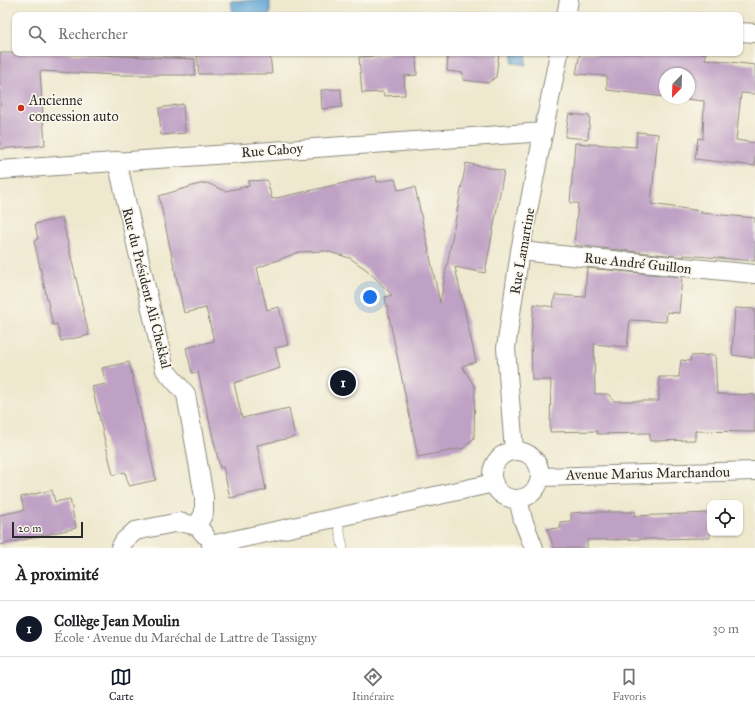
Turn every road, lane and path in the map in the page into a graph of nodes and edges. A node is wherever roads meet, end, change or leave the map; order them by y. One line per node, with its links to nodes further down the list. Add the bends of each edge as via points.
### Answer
1 (569, 0): 2 (street)
2 (567, 12)
3 (743, 32): 4 (street)
4 (755, 33)
5 (558, 56): 6 (street, Rue Lamartine)
6 (544, 132): 7 (street, Rue Caboy); 9 (street, Rue Lamartine)
7 (117, 161): 8 (street, Rue Caboy); 17 (street, Rue du Président Ali Chekkal, via 165,370 186,394 204,498 204,513)
8 (0, 170)
9 (520, 251): 10 (street, Rue André Guillon); 11 (street, Rue Lamartine, via 506,348)
10 (755, 274)
11 (514, 451): 13 (street, via 524,452 533,458 539,466); 14 (street, via 504,454 497,460 493,468)
12 (755, 471): 13 (street, Avenue Marius Marchandou)
13 (541, 477): 15 (street, via 539,486 533,494)
14 (494, 483): 15 (street, via 499,493 506,498); 16 (street)
15 (518, 500): 21 (street)
16 (337, 517): 18 (street); 20 (lane)
17 (197, 526): 18 (street, via 206,535); 19 (street, via 179,522 136,531)
18 (211, 547)
19 (120, 548)
20 (343, 548)
21 (534, 548)

